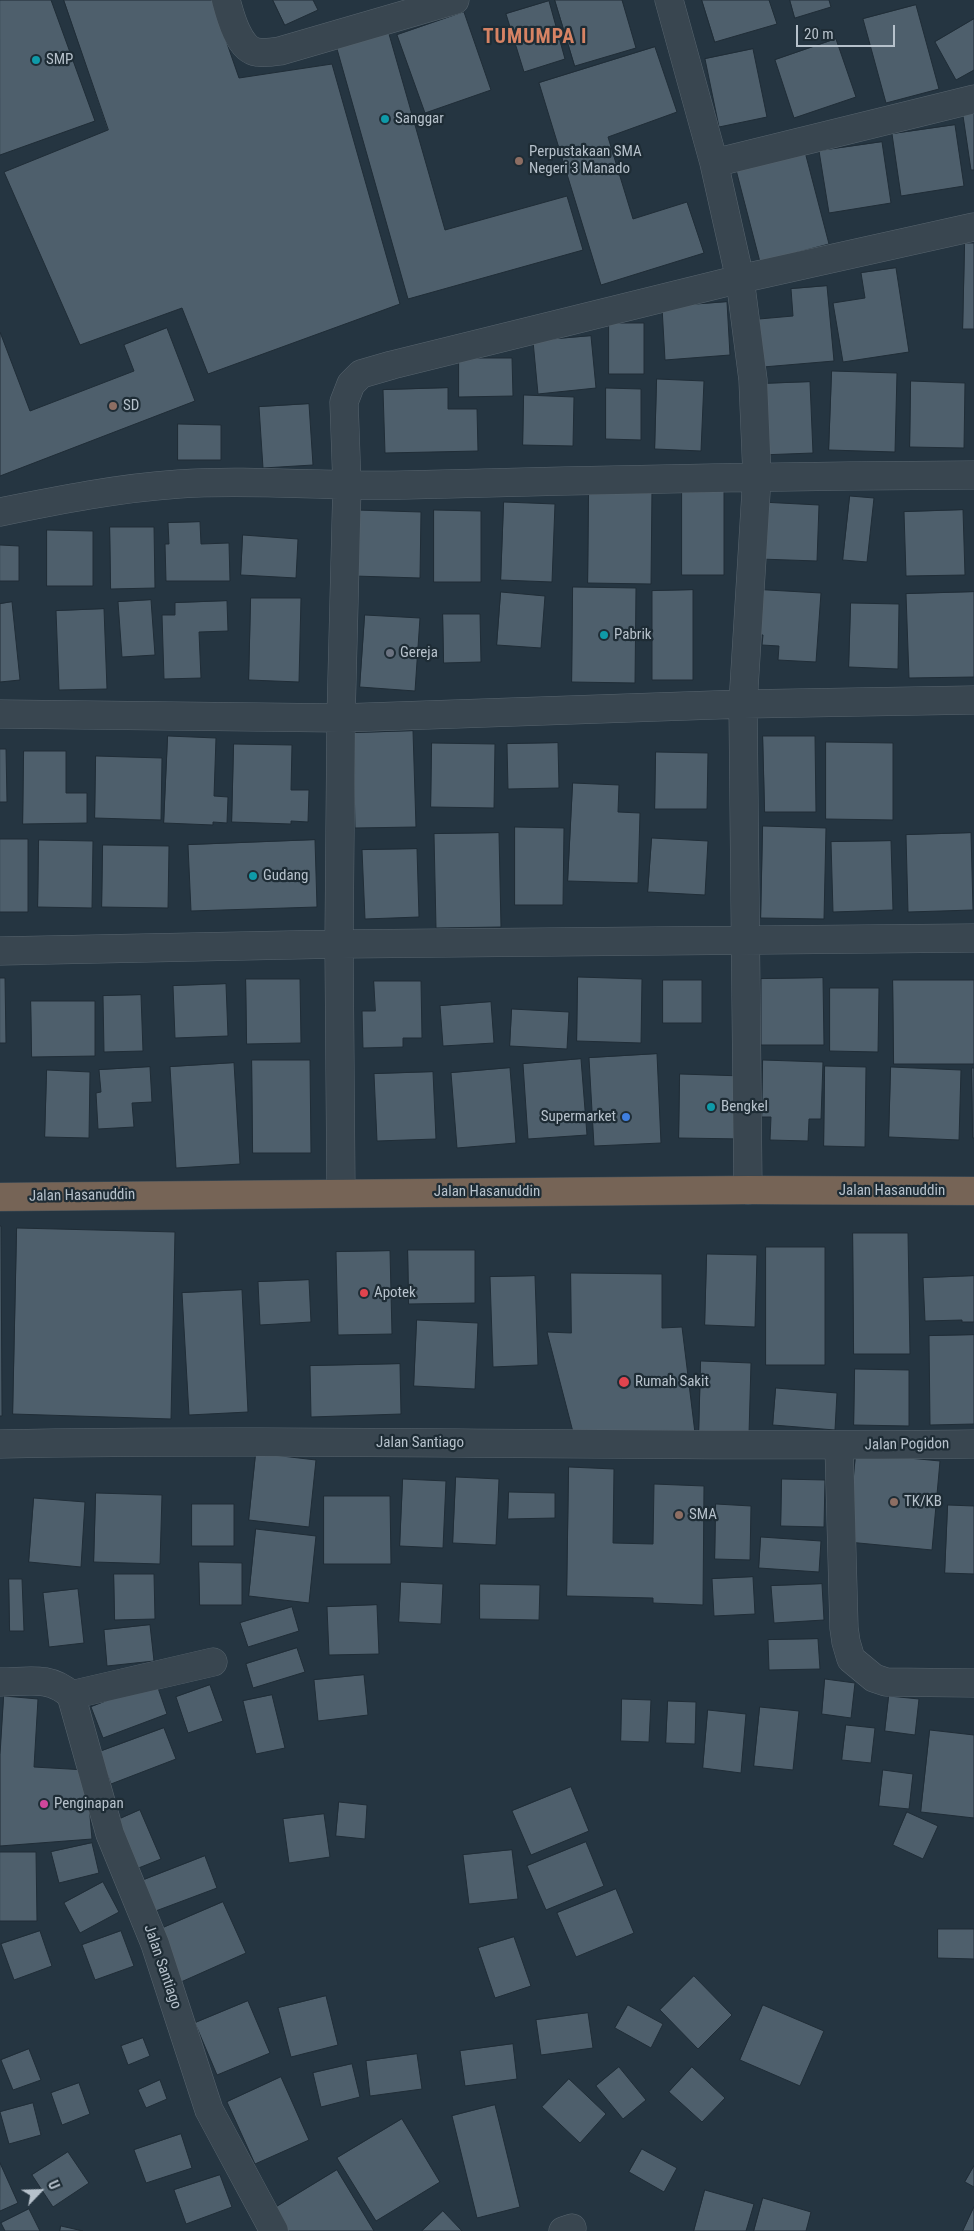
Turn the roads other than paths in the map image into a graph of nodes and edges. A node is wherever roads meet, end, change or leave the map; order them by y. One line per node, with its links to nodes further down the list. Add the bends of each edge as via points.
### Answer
1 (226, 0): 2 (street, via 244,46 255,52 280,52)
2 (455, 0)
3 (670, 0): 5 (street)
4 (974, 99): 5 (street)
5 (714, 163): 7 (street)
6 (974, 228): 7 (street)
7 (740, 279): 9 (street, via 753,380); 10 (street, via 361,374 351,384 344,402)
8 (974, 474): 9 (street)
9 (757, 476): 10 (street); 13 (street)
10 (347, 486): 11 (street, via 180,484 119,490); 15 (street)
11 (0, 512)
12 (974, 700): 13 (street)
13 (742, 704): 15 (street); 17 (street)
14 (0, 714): 15 (street)
15 (341, 718): 18 (street)
16 (974, 938): 17 (street)
17 (744, 940): 18 (street); 20 (street)
18 (339, 944): 19 (street); 22 (street)
19 (0, 951)
20 (748, 1190): 21 (highway, Jalan Hasanuddin); 22 (highway, Jalan Hasanuddin)
21 (974, 1191)
22 (341, 1193): 23 (highway, Jalan Hasanuddin)
23 (0, 1197)
24 (0, 1444): 26 (street, Jalan Santiago)
25 (974, 1444): 26 (street, Jalan Pogidon)
26 (839, 1446): 29 (street, via 844,1628 851,1659 874,1678 886,1682)
27 (213, 1662): 30 (street)
28 (0, 1682): 30 (street, via 49,1681)
29 (974, 1683)
30 (71, 1695): 31 (street, Jalan Santiago, via 110,1834 155,1944 210,2110)
31 (274, 2231)

